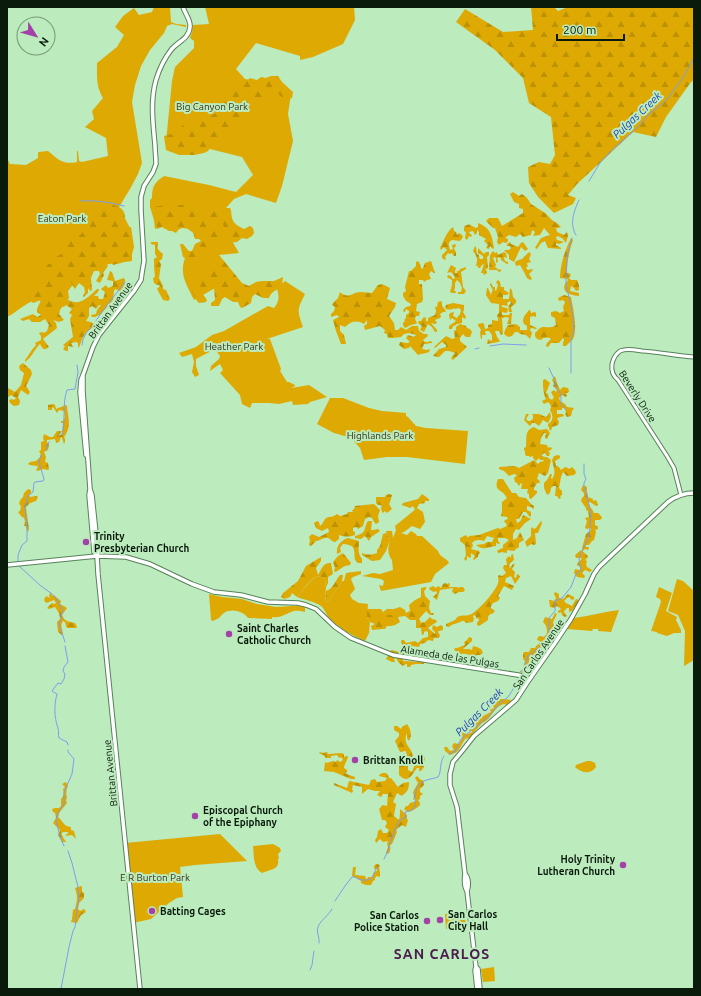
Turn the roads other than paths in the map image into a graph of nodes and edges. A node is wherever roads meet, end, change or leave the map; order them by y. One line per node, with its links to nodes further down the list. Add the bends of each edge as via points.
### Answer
1 (183, 7): 5 (main road, Brittan Avenue, via 190,23 189,33 167,55 154,88 156,160 155,168 144,186 141,197 144,261 142,274 138,287 99,335 83,375 90,489 98,541)
2 (694, 357): 4 (street, Beverly Drive, via 624,350 613,359 612,366 614,377 668,456)
3 (694, 493): 4 (main road, San Carlos Avenue)
4 (681, 495): 7 (main road, San Carlos Avenue, via 668,502 599,567 571,619)
5 (97, 556): 6 (main road, Alameda de las Pulgas); 7 (main road, Alameda de las Pulgas, via 141,560 214,592 268,602 298,602 318,611 330,624 345,634 393,655 518,675); 8 (main road, Brittan Avenue)
6 (7, 565)
7 (529, 680): 9 (main road, San Carlos Avenue, via 516,700 474,736 452,766 450,774 450,785 458,815)
8 (140, 989)
9 (478, 989)

